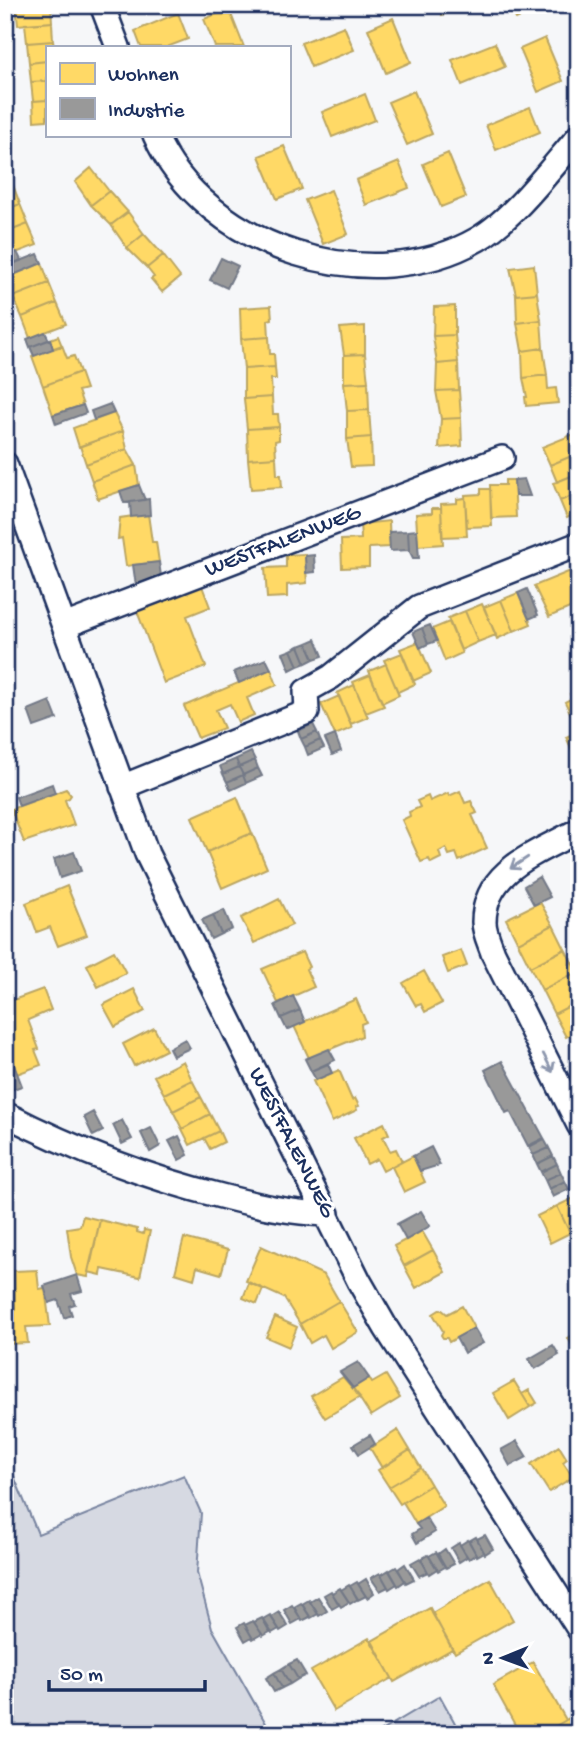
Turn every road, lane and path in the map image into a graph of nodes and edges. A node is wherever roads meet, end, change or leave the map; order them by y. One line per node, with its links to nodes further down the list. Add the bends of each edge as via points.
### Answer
1 (102, 5): 2 (street)
2 (118, 46)
3 (155, 136): 4 (street, via 179,175 232,225 292,252 360,265 437,257 479,238 504,220)
4 (579, 136)
5 (502, 458): 8 (street, WESTFALENWEG)
6 (5, 464): 8 (street, WESTFALENWEG)
7 (579, 544): 9 (street, via 419,607 331,677 306,691 307,712)
8 (64, 626): 9 (street, WESTFALENWEG)
9 (122, 787): 13 (street, WESTFALENWEG, via 147,854 194,952)
10 (579, 830): 12 (street, one-way to 12, via 518,862 499,878 486,902 484,925 493,953)
11 (5, 1114): 13 (street, via 124,1168 270,1208)
12 (579, 1125)
13 (327, 1214): 14 (street, WESTFALENWEG, via 386,1328)
14 (579, 1629)

